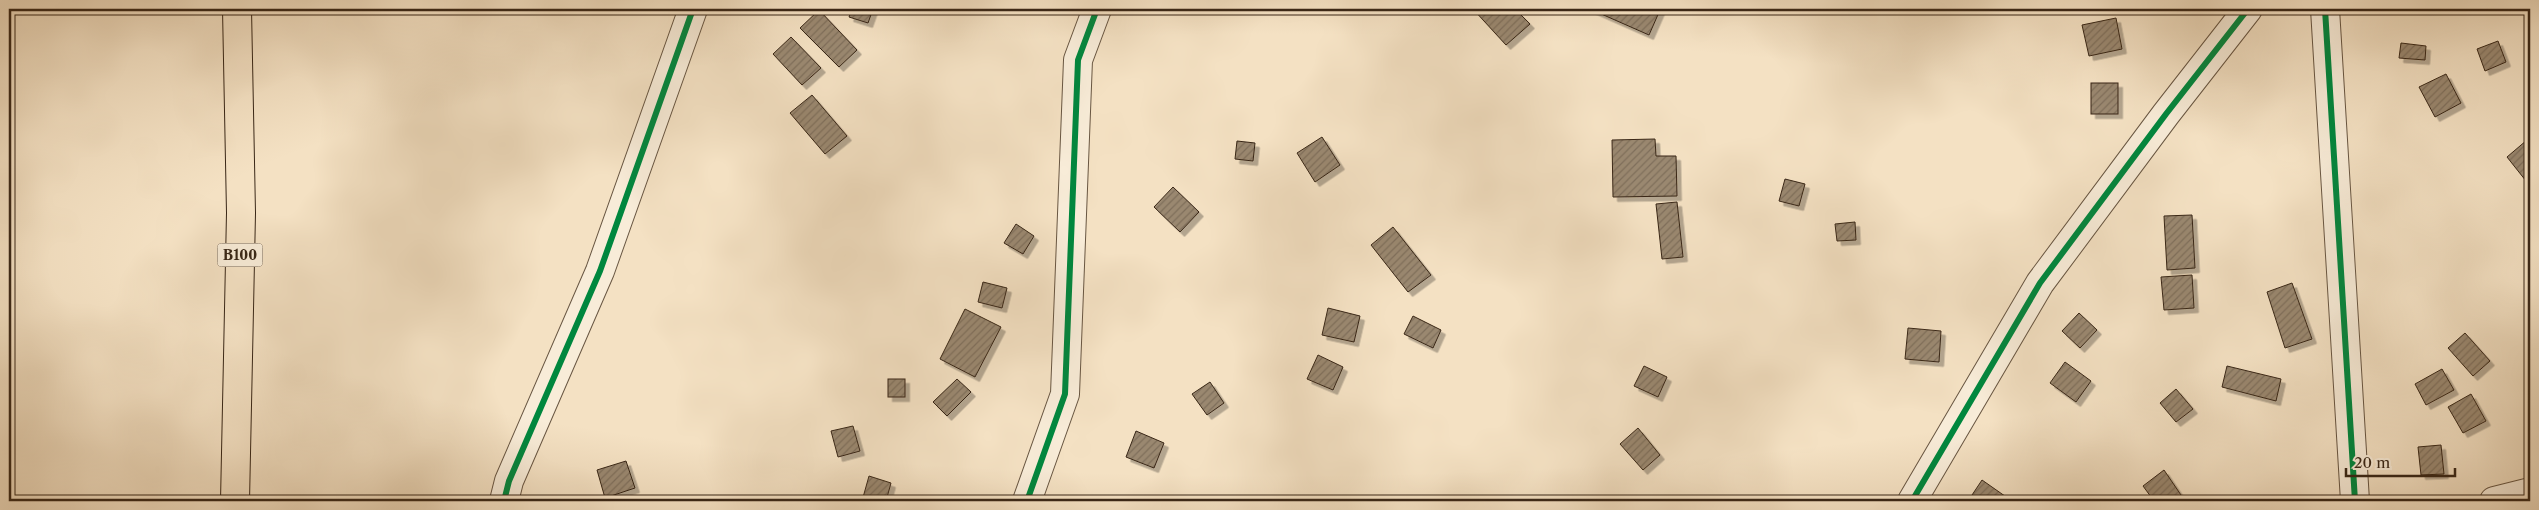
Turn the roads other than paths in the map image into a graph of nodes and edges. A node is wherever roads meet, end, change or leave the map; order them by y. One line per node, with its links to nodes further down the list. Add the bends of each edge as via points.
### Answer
1 (237, 9): 7 (highway, B100, via 241,213)
2 (693, 9): 8 (street, via 600,271 510,480)
3 (1097, 9): 9 (street, via 1078,60 1065,394)
4 (2248, 9): 10 (street, via 2040,283)
5 (2325, 9): 11 (street)
6 (2530, 492): 12 (street)
7 (235, 501)
8 (504, 501)
9 (1027, 501)
10 (1912, 501)
11 (2355, 501)
12 (2494, 501)

